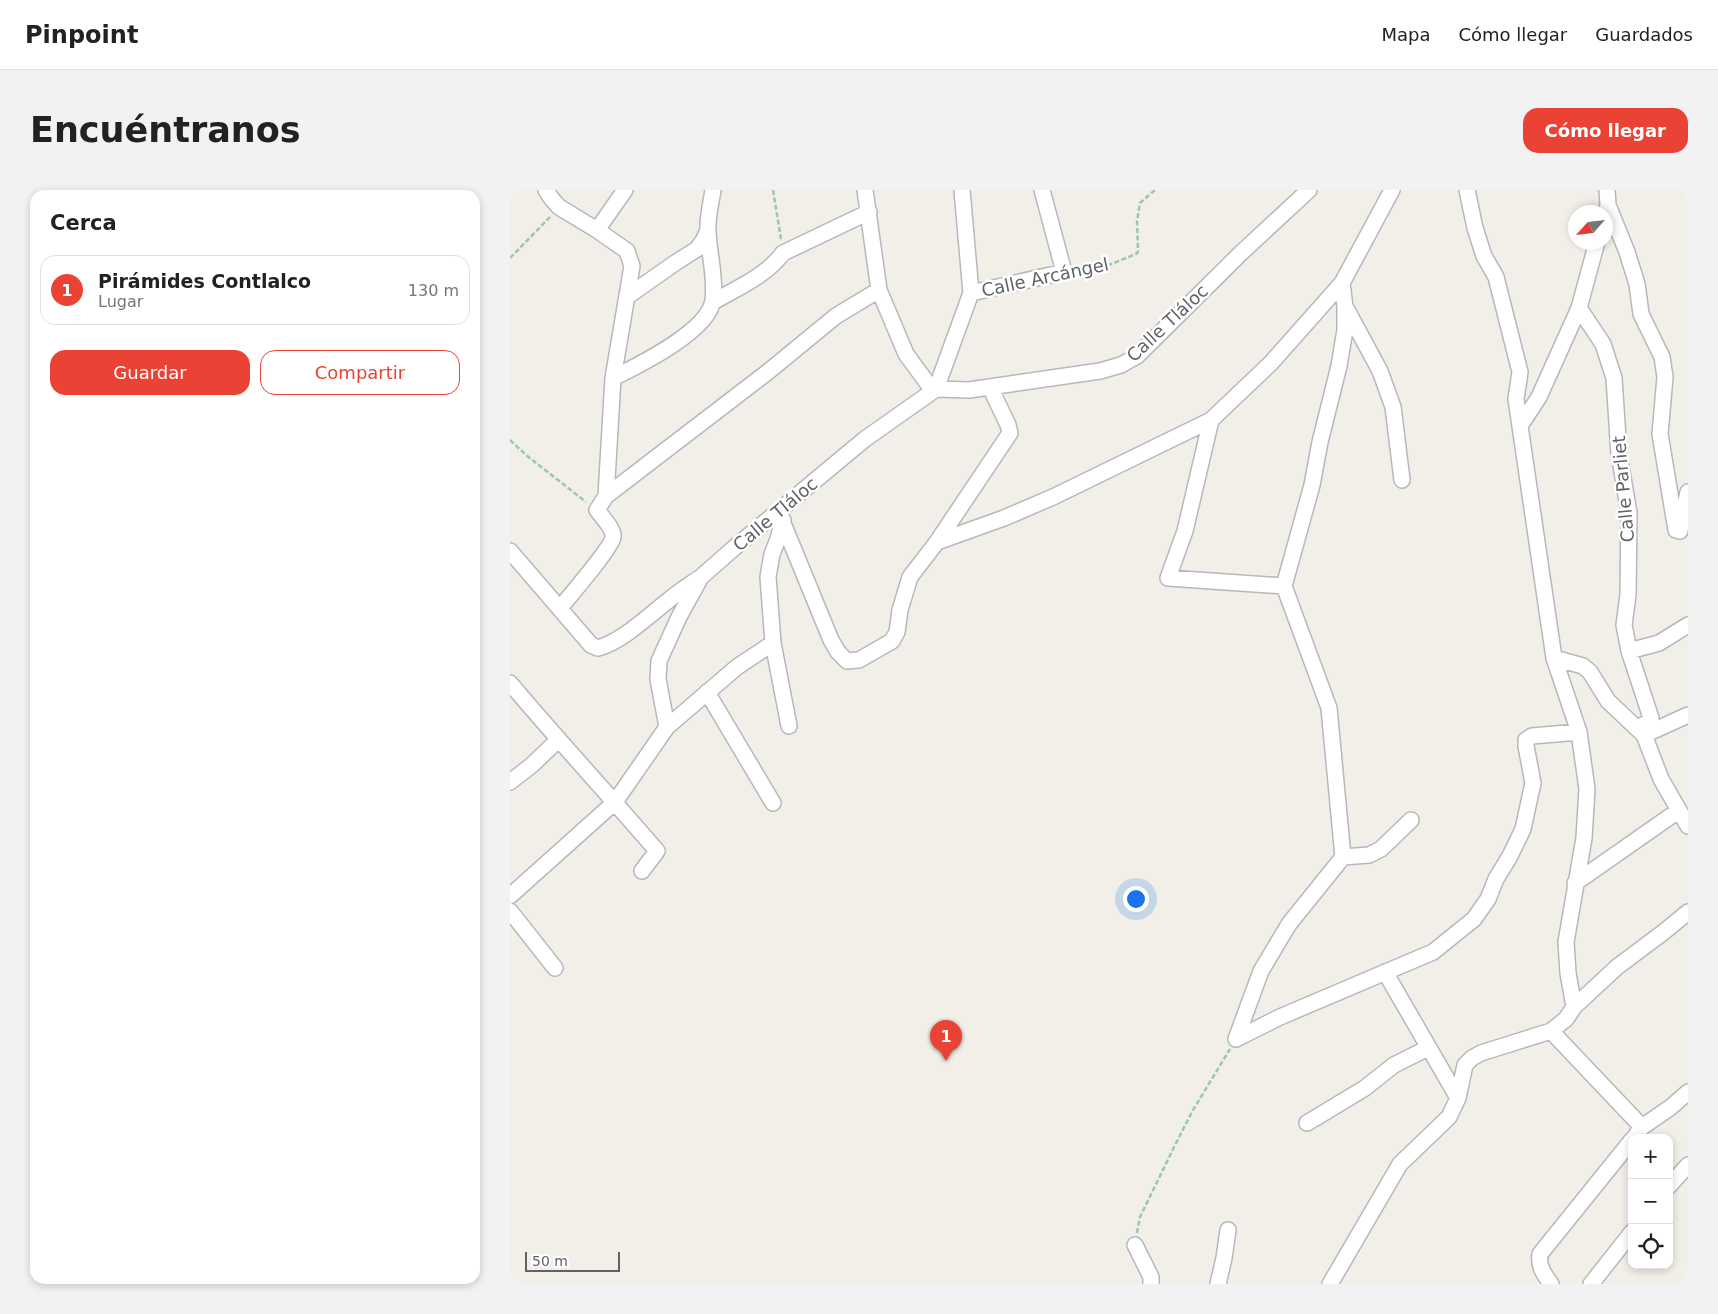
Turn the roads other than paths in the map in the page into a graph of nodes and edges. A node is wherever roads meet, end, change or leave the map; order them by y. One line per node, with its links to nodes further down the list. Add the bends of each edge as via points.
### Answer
1 (546, 190): 14 (street, via 559,207)
2 (625, 190): 14 (street)
3 (713, 190): 15 (street)
4 (865, 190): 12 (street)
5 (962, 190): 19 (street)
6 (1042, 190): 19 (street, Calle Arcángel, via 1064,272)
7 (1309, 190): 25 (street, Calle Tláloc, via 1136,356 1121,365 1100,371)
8 (1392, 190): 17 (street)
9 (1467, 190): 28 (street, via 1484,256 1496,278 1520,372 1516,399)
10 (1607, 190): 11 (street)
11 (1607, 205)
12 (869, 212): 18 (street); 21 (street, via 783,253 764,272)
13 (1613, 223): 30 (street, via 1627,252 1642,314 1662,357 1664,377 1660,434 1678,531)
14 (597, 230): 20 (street, via 627,252 630,258)
15 (708, 230): 20 (street, via 697,249); 21 (street)
16 (1595, 250): 23 (street)
17 (1342, 283): 22 (street); 27 (street, via 1271,363)
18 (878, 290): 26 (street, via 906,354); 31 (street, via 836,316 769,372)
19 (971, 293): 26 (street)
20 (628, 296): 24 (street)
21 (713, 302): 24 (street, via 708,315 693,329 658,355)
22 (1345, 307): 29 (street, via 1380,371 1393,407); 36 (street, via 1339,366 1312,485)
23 (1579, 308): 28 (street, via 1539,397); 40 (street, Calle Parliet, via 1603,344 1614,378 1619,454 1629,512 1628,595 1624,625)
24 (613, 378): 31 (street)
25 (990, 387): 26 (street, Calle Tláloc); 33 (street, via 1010,433)
26 (936, 390): 32 (street, Calle Tláloc, via 865,439)
27 (1211, 420): 33 (street, via 1054,497); 36 (street, via 1185,531 1168,578)
28 (1520, 426): 41 (street)
29 (1402, 480)
30 (1688, 492)
31 (606, 496): 37 (street, via 597,510 612,531 612,540)
32 (780, 516): 33 (street, via 831,640 847,661 859,660 892,641 910,578); 35 (street, Calle Tláloc, via 734,548); 39 (street, via 768,577)
33 (937, 542)
34 (510, 551): 37 (street)
35 (701, 577): 37 (street, via 608,645 598,648); 46 (street, Calle Tláloc, via 660,661 658,679)
36 (1284, 586): 56 (street, via 1329,708)
37 (560, 608)
38 (1688, 625): 40 (street, via 1659,643)
39 (773, 643): 43 (street); 45 (street)
40 (1629, 651): 47 (street, Calle Parliet, via 1651,718)
41 (1554, 658): 47 (street, via 1583,666 1608,701); 48 (street)
42 (510, 682): 49 (street)
43 (707, 692): 46 (street); 52 (street)
44 (1688, 715): 47 (street)
45 (789, 726)
46 (667, 727): 51 (street)
47 (1641, 731): 53 (street)
48 (1579, 732): 58 (street, via 1587,789 1584,838); 63 (street, via 1532,736 1526,740 1533,783 1523,829 1488,899 1474,919 1433,952)
49 (558, 740): 50 (street); 51 (street)
50 (510, 782)
51 (615, 802): 57 (street, via 657,851); 59 (street)
52 (773, 802)
53 (1678, 811): 55 (street); 58 (street)
54 (1411, 820): 56 (street, via 1381,849)
55 (1688, 826)
56 (1343, 857): 63 (street, via 1289,924 1261,971 1236,1039)
57 (642, 871)
58 (1575, 883): 64 (street, via 1566,942)
59 (510, 896)
60 (510, 911): 62 (street)
61 (1688, 912): 64 (street, via 1617,967)
62 (554, 968)
63 (1385, 972): 66 (street)
64 (1574, 1007): 65 (street, via 1566,1019)
65 (1550, 1030): 68 (street, via 1472,1058 1466,1066); 70 (street)
66 (1428, 1048): 68 (street); 69 (street, via 1394,1065 1365,1088)
67 (1688, 1092): 71 (street)
68 (1458, 1098): 80 (street, via 1449,1117 1400,1164)
69 (1308, 1123)
70 (1635, 1134)
71 (1637, 1134)
72 (1628, 1145): 81 (street, via 1540,1254 1540,1267)
73 (1688, 1165): 74 (street)
74 (1673, 1182)
75 (1228, 1230): 79 (street)
76 (1628, 1237): 82 (street)
77 (1135, 1245): 78 (street, via 1151,1277)
78 (1151, 1284)
79 (1218, 1284)
80 (1330, 1284)
81 (1551, 1284)
82 (1591, 1284)

